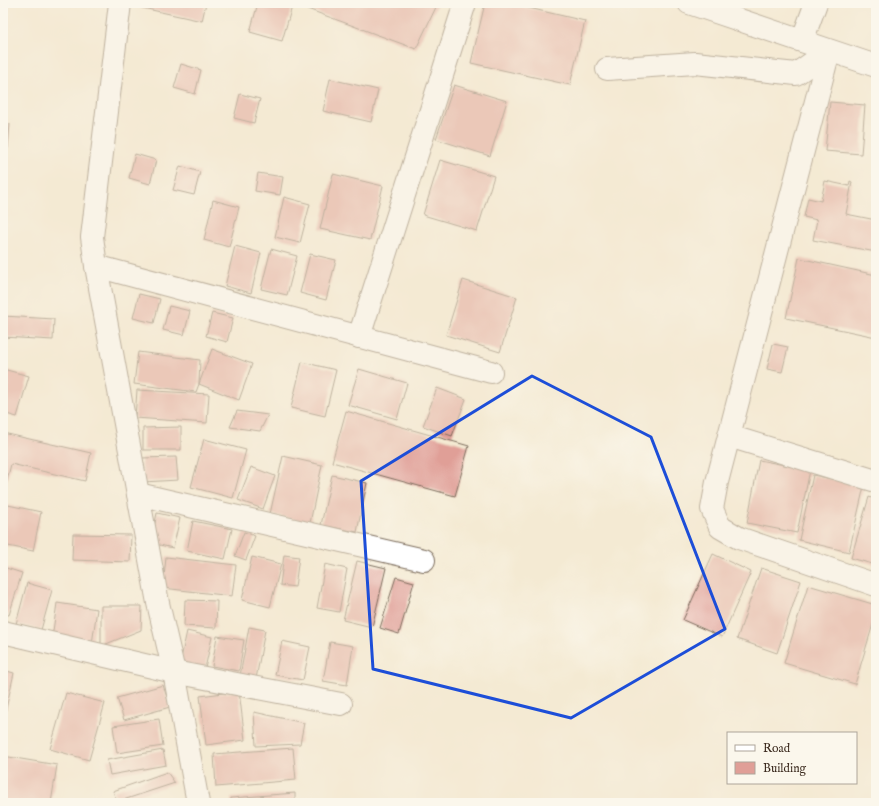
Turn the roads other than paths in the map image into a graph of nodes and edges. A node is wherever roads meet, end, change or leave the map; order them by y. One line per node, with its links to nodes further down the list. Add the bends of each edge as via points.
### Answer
1 (120, 3): 9 (street, via 92,237)
2 (465, 3): 10 (street)
3 (689, 3): 5 (street)
4 (816, 3): 5 (street)
5 (802, 41): 6 (street)
6 (829, 50): 7 (street); 8 (street, via 796,74 695,63); 12 (street)
7 (876, 66)
8 (607, 70)
9 (96, 266): 10 (street); 14 (street)
10 (359, 337): 11 (street)
11 (491, 372)
12 (729, 436): 13 (street); 16 (street, via 712,509 720,527 739,538)
13 (876, 481)
14 (138, 494): 15 (street); 18 (street, via 158,603)
15 (424, 560)
16 (876, 585)
17 (3, 632): 18 (street)
18 (174, 672): 19 (street); 20 (street)
19 (341, 704)
20 (198, 803)

